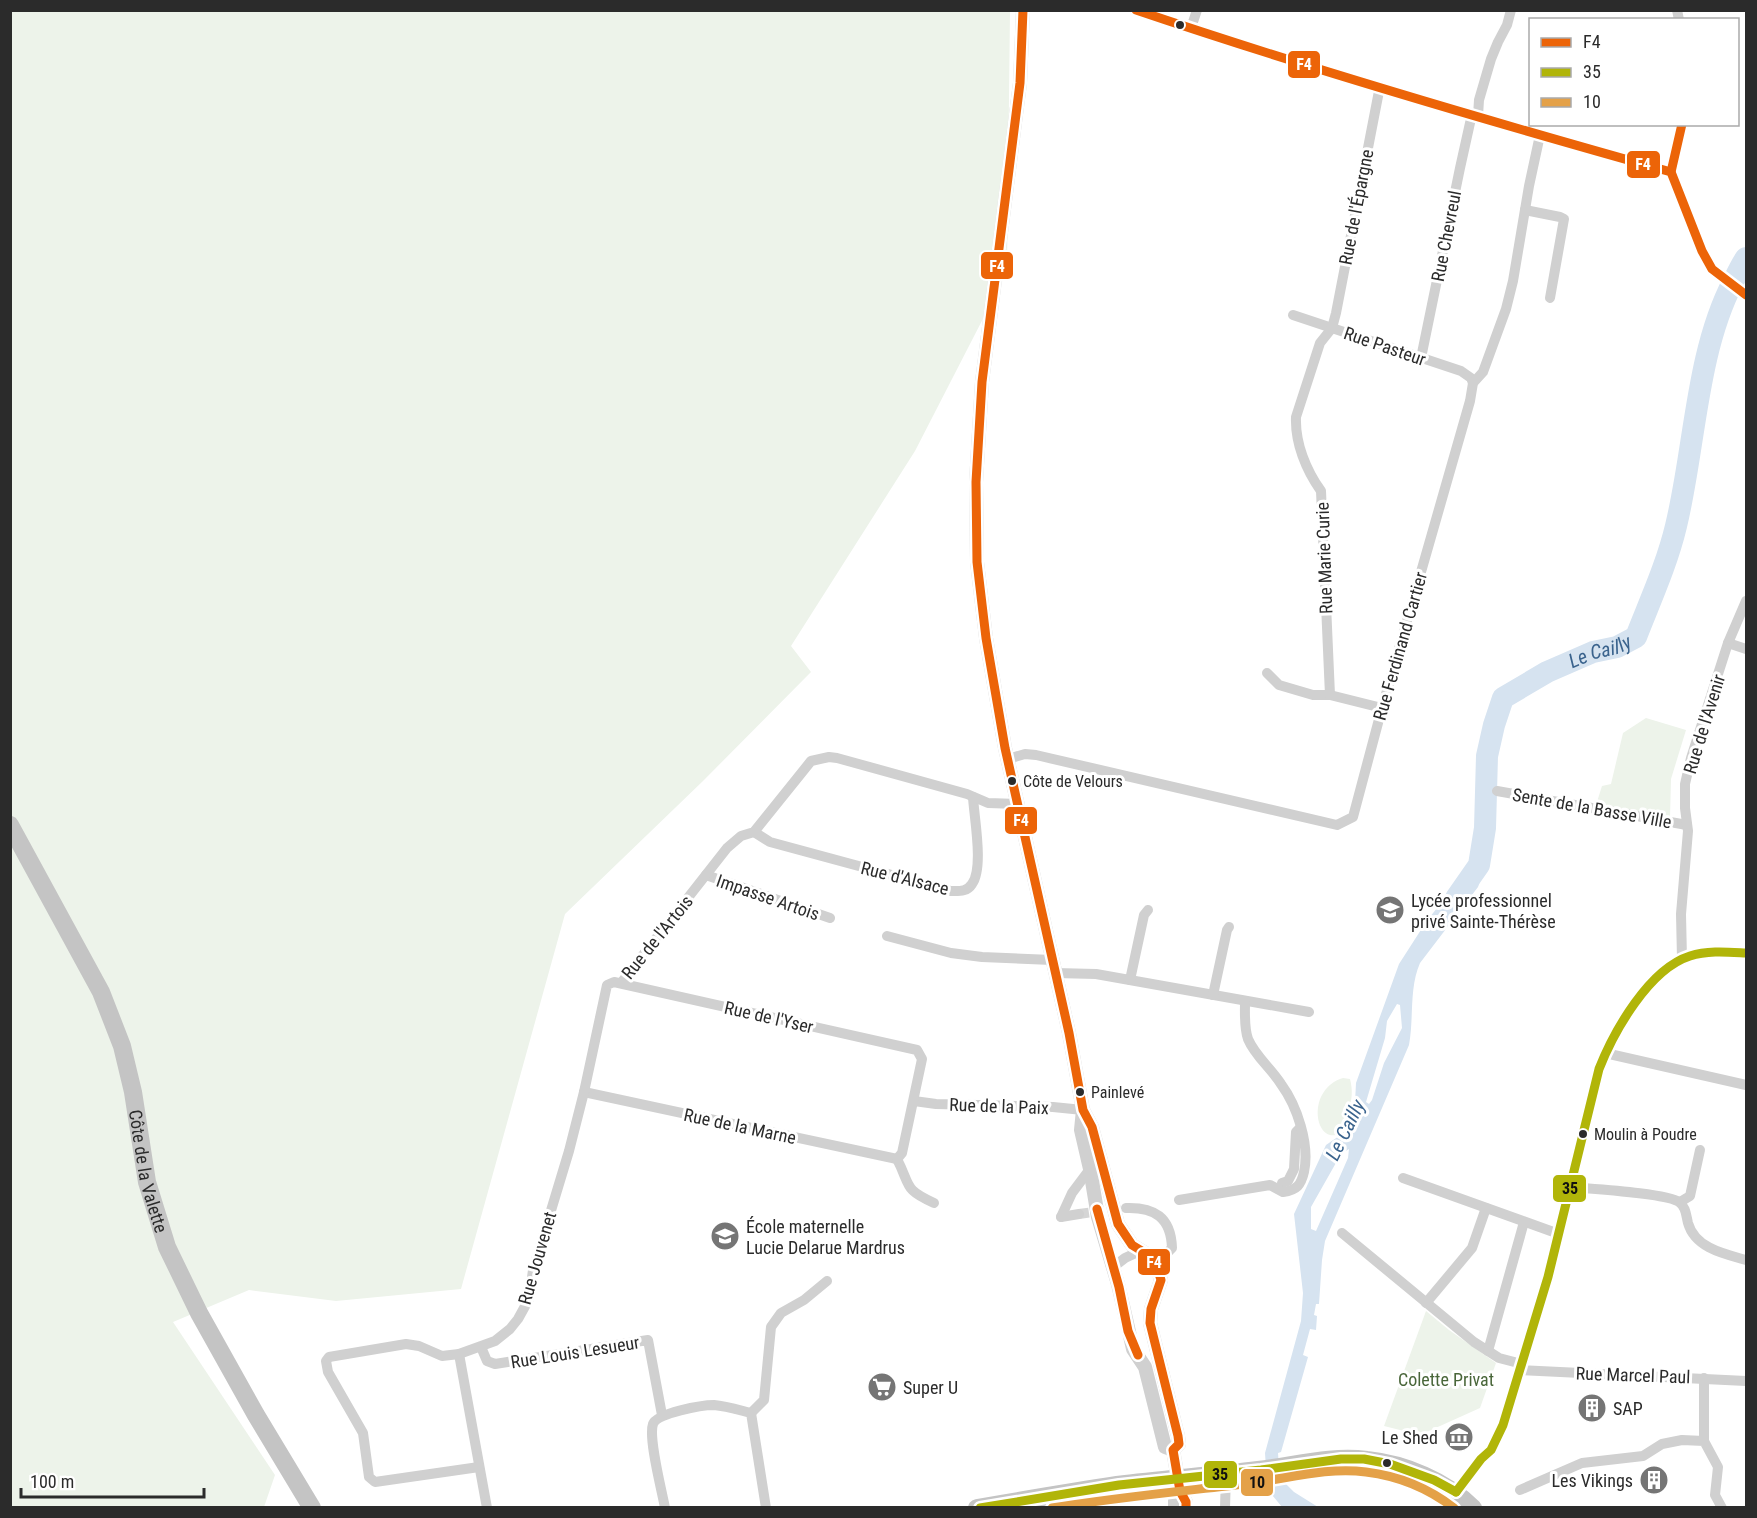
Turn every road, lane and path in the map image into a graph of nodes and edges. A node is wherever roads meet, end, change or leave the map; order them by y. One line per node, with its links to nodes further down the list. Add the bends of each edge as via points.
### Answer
1 (1023, 10): 24 (street, via 1017,112 982,382 976,507 977,562 985,627)
2 (1136, 10): 5 (street)
3 (1197, 10): 5 (street)
4 (1511, 10): 7 (street, Rue Chevreul, via 1491,59)
5 (1191, 28): 6 (street)
6 (1380, 86): 7 (street); 15 (street, Rue de l'Épargne)
7 (1475, 115): 9 (street); 16 (street, Rue Chevreul, via 1460,168)
8 (1682, 126): 10 (street)
9 (1540, 135): 10 (street); 11 (street, Rue Ferdinand Cartier)
10 (1671, 172): 12 (street, via 1712,269)
11 (1525, 210): 13 (street, via 1564,219); 17 (street, Rue Ferdinand Cartier, via 1506,309 1483,372)
12 (1743, 293)
13 (1550, 298)
14 (1293, 315): 15 (street, Rue Pasteur)
15 (1332, 327): 16 (street, Rue Pasteur); 22 (street, Rue Marie Curie, via 1320,343 1296,417 1306,466 1321,491)
16 (1421, 358): 17 (street, Rue Pasteur, via 1461,371)
17 (1473, 383): 23 (street, Rue Ferdinand Cartier)
18 (1746, 601): 19 (street, Rue de l'Avenir)
19 (1728, 643): 20 (street); 29 (street, Rue de l'Avenir, via 1685,784)
20 (1746, 649)
21 (1267, 673): 22 (street, via 1279,685 1313,695)
22 (1330, 695): 23 (street)
23 (1382, 708): 24 (street, Rue Ferdinand Cartier, via 1353,818 1337,825 1036,755)
24 (1007, 754): 27 (street)
25 (1497, 791): 29 (street, Sente de la Basse Ville)
26 (973, 797): 27 (street, via 988,803); 30 (street, Rue de l'Artois, via 837,758 819,758 805,767); 30 (street, Rue d'Alsace, via 977,872 972,885 962,891 770,843)
27 (1019, 804): 38 (street)
28 (10, 825): 88 (main road, Côte de la Valette, via 113,1019 133,1092 147,1182 167,1247 199,1313)
29 (1687, 825): 37 (street, Rue de l'Avenir)
30 (753, 832): 31 (street, Rue de l'Artois, via 734,842)
31 (706, 875): 33 (street, Impasse Artois); 40 (street, Rue de l'Artois)
32 (1148, 910): 39 (street)
33 (830, 918)
34 (1229, 927): 41 (street)
35 (887, 936): 38 (street, via 951,953)
36 (1746, 952): 37 (street, via 1705,953)
37 (1682, 959): 44 (street, via 1640,996)
38 (1054, 966): 39 (street); 48 (street)
39 (1130, 980): 41 (street)
40 (621, 984): 46 (street, Rue de l'Artois, via 607,985); 47 (street, Rue de l'Yser, via 917,1050 922,1059)
41 (1213, 995): 42 (street)
42 (1245, 1002): 43 (street); 49 (street, via 1247,1038 1281,1083 1296,1109)
43 (1309, 1012)
44 (1605, 1053): 45 (street); 56 (street)
45 (1746, 1085)
46 (584, 1092): 51 (street, Rue de l'Artois); 52 (street, Rue de la Marne)
47 (914, 1101): 48 (street, Rue de la Paix); 52 (street, via 903,1153)
48 (1083, 1110): 53 (street, via 1081,1130); 66 (street, via 1092,1127 1118,1224 1132,1245)
49 (1300, 1128): 55 (street, via 1296,1132 1294,1169 1288,1181); 57 (street, via 1305,1156 1296,1189 1283,1192 1270,1185)
50 (1700, 1150): 58 (street, via 1690,1196)
51 (569, 1151): 71 (street, Rue Jouvenet, via 536,1261 529,1299 510,1329)
52 (897, 1159): 59 (street, via 910,1189)
53 (1090, 1169): 62 (street, via 1071,1193 1061,1217); 68 (street)
54 (1403, 1178): 61 (street)
55 (1282, 1183)
56 (1570, 1187): 58 (street, via 1665,1196); 65 (street)
57 (1179, 1200)
58 (1680, 1202): 67 (street, via 1694,1237 1703,1245)
59 (934, 1203)
60 (1126, 1208): 66 (street, via 1144,1207 1152,1211 1169,1230 1172,1248 1167,1253)
61 (1486, 1208): 63 (street); 70 (street, via 1472,1248)
62 (1079, 1214)
63 (1524, 1222): 65 (street); 72 (street)
64 (1342, 1233): 70 (street, Rue Marcel Paul)
65 (1559, 1234): 76 (street)
66 (1145, 1253): 68 (street, via 1125,1258); 74 (street, via 1157,1267 1161,1280 1150,1323)
67 (1746, 1260)
68 (1112, 1268): 75 (street, via 1133,1349)
69 (827, 1281): 79 (street, via 781,1313 771,1327 764,1400)
70 (1426, 1303): 72 (street, Rue Marcel Paul)
71 (481, 1347): 73 (street, Rue Jouvenet); 80 (street, Rue Louis Lesueur, via 487,1361 495,1364 648,1340)
72 (1488, 1351): 76 (street, Rue Marcel Paul)
73 (459, 1354): 83 (street); 83 (street, via 442,1356 406,1344 329,1357 326,1361 328,1372 363,1433 369,1478 375,1482)
74 (1158, 1358): 75 (street); 82 (street, via 1178,1436 1179,1443)
75 (1142, 1362): 82 (street, via 1166,1447)
76 (1521, 1367): 77 (street, Rue Marcel Paul); 87 (street, via 1493,1446)
77 (1704, 1378): 78 (street, Rue Marcel Paul); 81 (street)
78 (1746, 1381)
79 (751, 1413): 80 (street, via 713,1405); 91 (street)
80 (662, 1415): 90 (street, Rue Louis Lesueur, via 654,1421 652,1432)
81 (1704, 1442): 86 (street, via 1662,1443 1642,1456 1582,1463); 97 (street, via 1718,1467 1715,1495)
82 (1173, 1450): 85 (street)
83 (479, 1467): 89 (street)
84 (1226, 1474): 85 (main road); 87 (main road, via 1364,1459 1402,1468); 95 (street)
85 (1178, 1485): 92 (main road, via 1119,1485); 93 (street); 94 (street)
86 (1520, 1490)
87 (1456, 1492): 96 (main road)
88 (312, 1508)
89 (487, 1508)
90 (665, 1508)
91 (765, 1508)
92 (977, 1508)
93 (1175, 1508)
94 (1186, 1508)
95 (1225, 1508)
96 (1473, 1508)
97 (1722, 1508)

